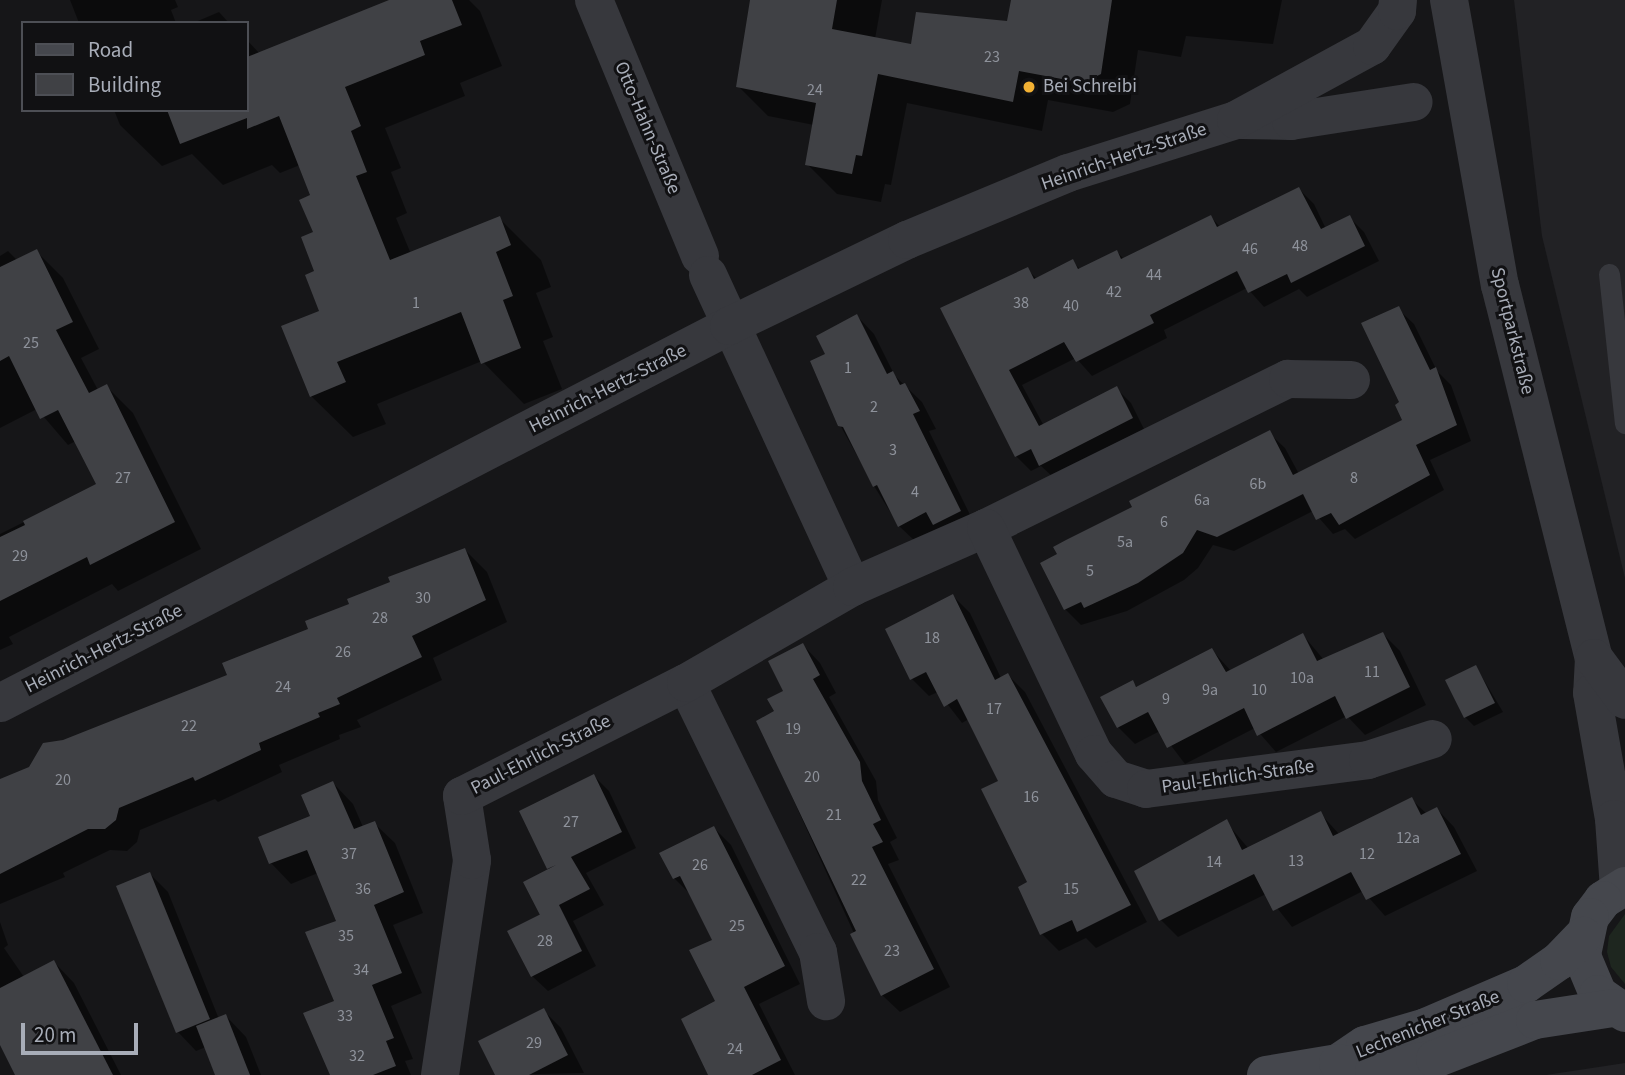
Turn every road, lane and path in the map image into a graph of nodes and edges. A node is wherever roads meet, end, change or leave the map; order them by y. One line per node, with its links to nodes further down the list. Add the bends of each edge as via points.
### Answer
1 (594, 0): 7 (street, Otto-Hahn-Straße)
2 (1398, 0): 5 (street, Heinrich-Hertz-Straße, via 1396,11 1372,46)
3 (1449, 0): 12 (street, Sportparkstraße, via 1500,285)
4 (1414, 103): 5 (street, Heinrich-Hertz-Straße, via 1291,121)
5 (1236, 120): 7 (street, Heinrich-Hertz-Straße, via 1068,173 907,240)
6 (1609, 274): 9 (lane)
7 (729, 326): 11 (street); 15 (street, Heinrich-Hertz-Straße)
8 (1352, 380): 10 (street, Paul-Ehrlich-Straße, via 1288,379)
9 (1625, 423)
10 (986, 528): 11 (street, Paul-Ehrlich-Straße); 16 (street, Paul-Ehrlich-Straße, via 1094,754 1116,779 1146,789 1368,760)
11 (852, 587): 13 (street, Paul-Ehrlich-Straße)
12 (1594, 658): 14 (street, Sportparkstraße); 17 (street, Sportparkstraße, via 1592,693)
13 (686, 682): 19 (street, via 818,952); 22 (street, Paul-Ehrlich-Straße, via 462,796 472,860)
14 (1625, 700)
15 (0, 704)
16 (1433, 739)
17 (1622, 887): 18 (street, Lechenicher Straße, via 1590,917)
18 (1584, 936): 20 (street, via 1588,976); 21 (street, Lechenicher Straße, via 1526,984 1437,1023 1365,1045)
19 (826, 1001)
20 (1619, 1010): 21 (street, Lechenicher Straße, via 1535,1020 1435,1059 1374,1070)
21 (1338, 1063): 23 (street, Lechenicher Straße)
22 (440, 1075)
23 (1266, 1075)

